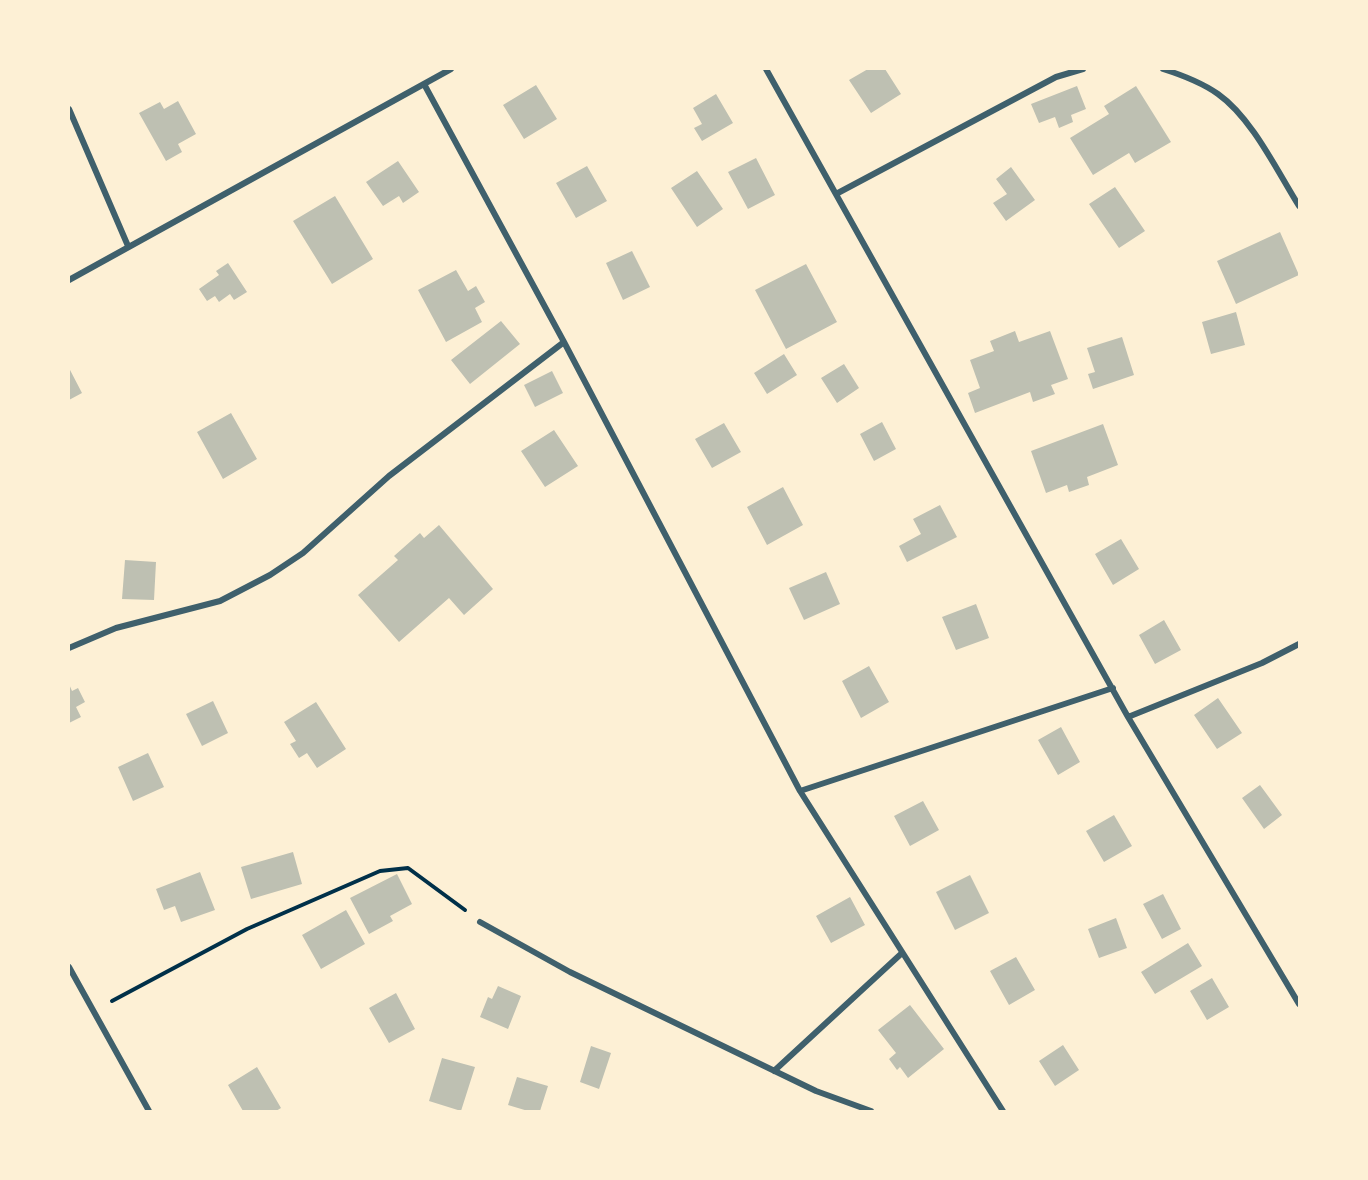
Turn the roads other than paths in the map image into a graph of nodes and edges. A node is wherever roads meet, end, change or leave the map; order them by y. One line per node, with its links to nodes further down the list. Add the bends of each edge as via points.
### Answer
1 (451, 69): 5 (street)
2 (766, 69): 7 (street)
3 (1083, 69): 7 (street, via 1056,77)
4 (1163, 69): 8 (street, via 1190,78 1219,95 1251,127)
5 (424, 84): 9 (street); 11 (street)
6 (69, 109): 9 (street)
7 (836, 194): 14 (street)
8 (1299, 206)
9 (128, 246): 10 (street)
10 (69, 280)
11 (564, 342): 13 (street, via 389,476 303,553 270,575 220,601 116,628); 16 (street)
12 (1299, 644): 15 (street)
13 (69, 648)
14 (1113, 688): 15 (street); 16 (street)
15 (1128, 717): 20 (street)
16 (800, 791): 18 (street)
17 (480, 921): 21 (street, via 570,972)
18 (902, 953): 21 (street); 24 (street)
19 (69, 967): 22 (street)
20 (1299, 1005)
21 (774, 1071): 23 (street)
22 (149, 1111)
23 (871, 1111)
24 (1003, 1111)

